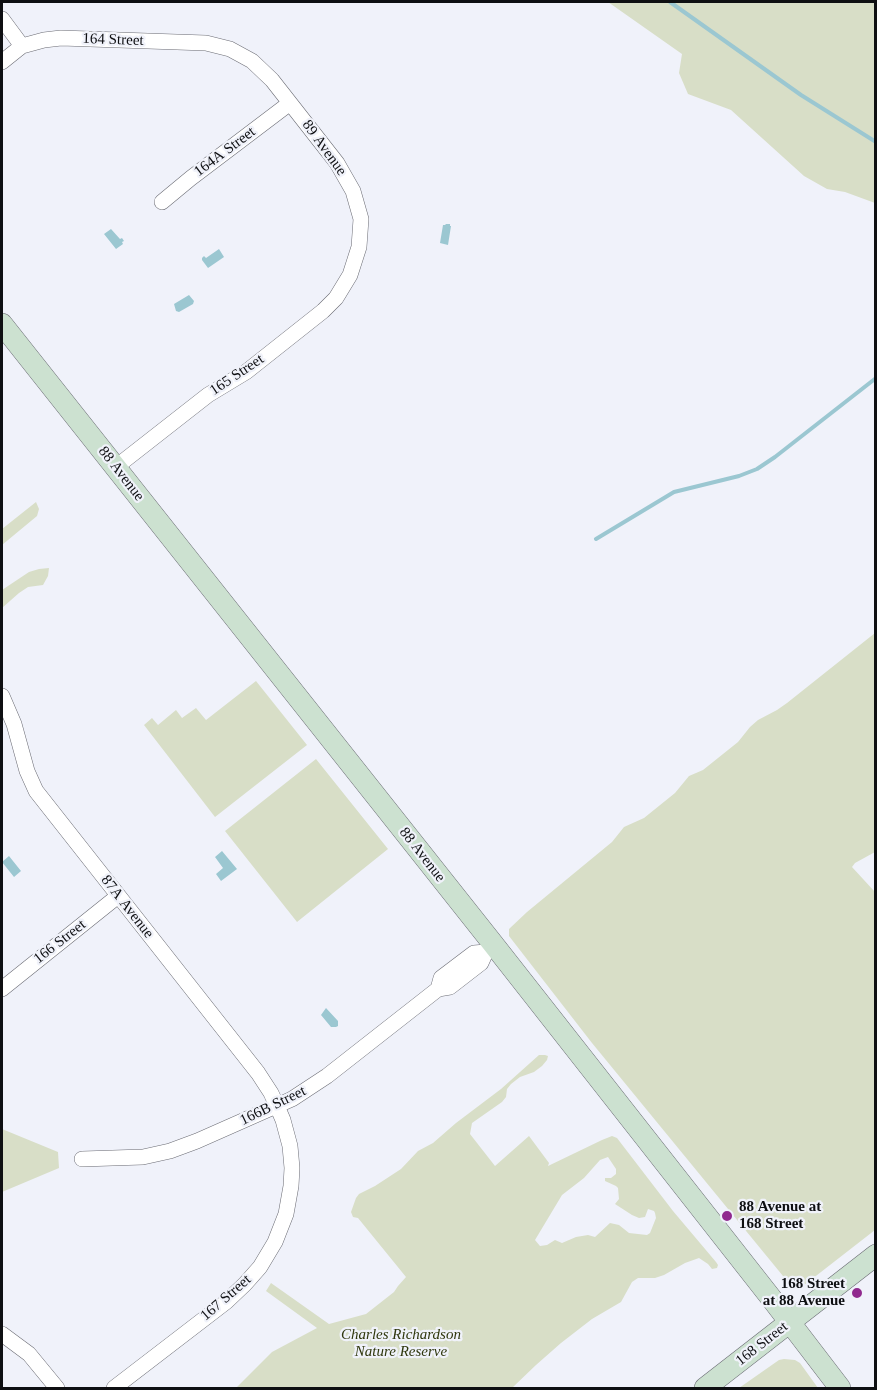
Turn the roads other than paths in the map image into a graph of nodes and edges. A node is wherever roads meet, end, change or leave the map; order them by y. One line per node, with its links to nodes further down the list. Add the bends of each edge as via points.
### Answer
1 (2, 19): 2 (street)
2 (22, 46): 3 (street, 164 Street, via 61,38 206,43); 4 (street, 164 Street)
3 (230, 49): 5 (street, 89 Avenue, via 263,70)
4 (2, 62)
5 (290, 103): 6 (street, 164A Street); 7 (street, 89 Avenue, via 337,163 353,191 361,219 359,247)
6 (162, 202)
7 (350, 275): 9 (street, 165 Street, via 323,311)
8 (2, 324): 9 (main road, 88 Avenue)
9 (116, 467): 12 (main road, 88 Avenue)
10 (2, 696): 11 (street, 87A Avenue, via 36,791)
11 (118, 896): 13 (street, 166 Street); 14 (street, 87A Avenue, via 258,1073)
12 (487, 953): 14 (street, 166B Street, via 450,987 438,989 327,1076); 17 (main road, 88 Avenue)
13 (2, 988)
14 (277, 1106): 15 (street, 166B Street, via 170,1151 143,1157); 20 (street, 167 Street, via 288,1138 291,1186 283,1224 268,1254 236,1293)
15 (82, 1159)
16 (876, 1255): 17 (main road, 168 Street)
17 (790, 1323): 21 (main road, 168 Street); 22 (main road, 88 Avenue)
18 (2, 1334): 19 (street, via 29,1354)
19 (57, 1389)
20 (114, 1389)
21 (705, 1389)
22 (840, 1389)

